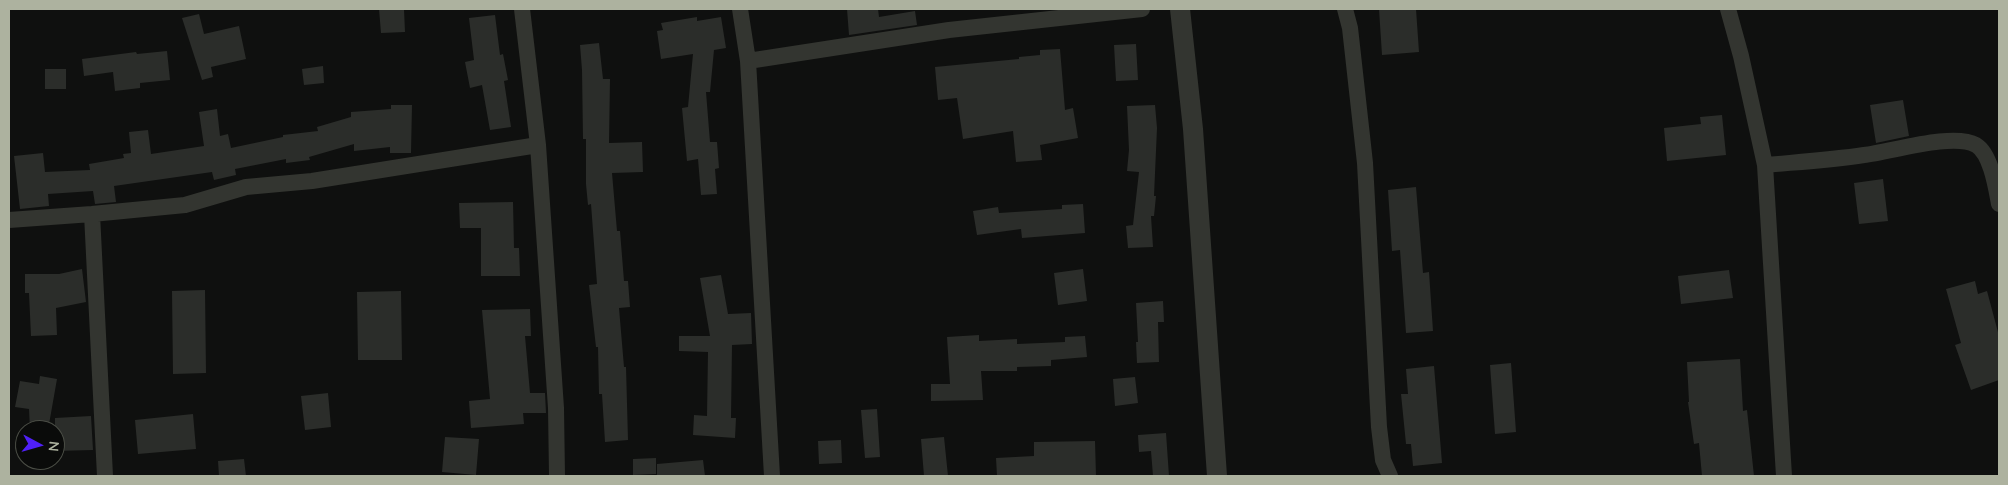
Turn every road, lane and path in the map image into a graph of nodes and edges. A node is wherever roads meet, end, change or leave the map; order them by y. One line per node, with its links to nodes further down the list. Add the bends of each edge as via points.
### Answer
1 (522, 9): 8 (street)
2 (740, 9): 7 (street)
3 (1142, 9): 7 (street, via 949,30)
4 (1180, 9): 16 (street, via 1193,128)
5 (1345, 9): 17 (street, via 1350,28 1364,163 1383,460)
6 (1728, 9): 9 (street, via 1742,56)
7 (748, 61): 15 (street)
8 (538, 145): 11 (street, via 349,175 246,187 185,205); 14 (street, via 556,408)
9 (1765, 165): 10 (street, via 1962,141 1977,146 1988,157); 18 (street)
10 (1999, 204)
11 (92, 214): 12 (street); 13 (street)
12 (9, 220)
13 (105, 476)
14 (557, 476)
15 (772, 476)
16 (1217, 476)
17 (1390, 476)
18 (1784, 476)

